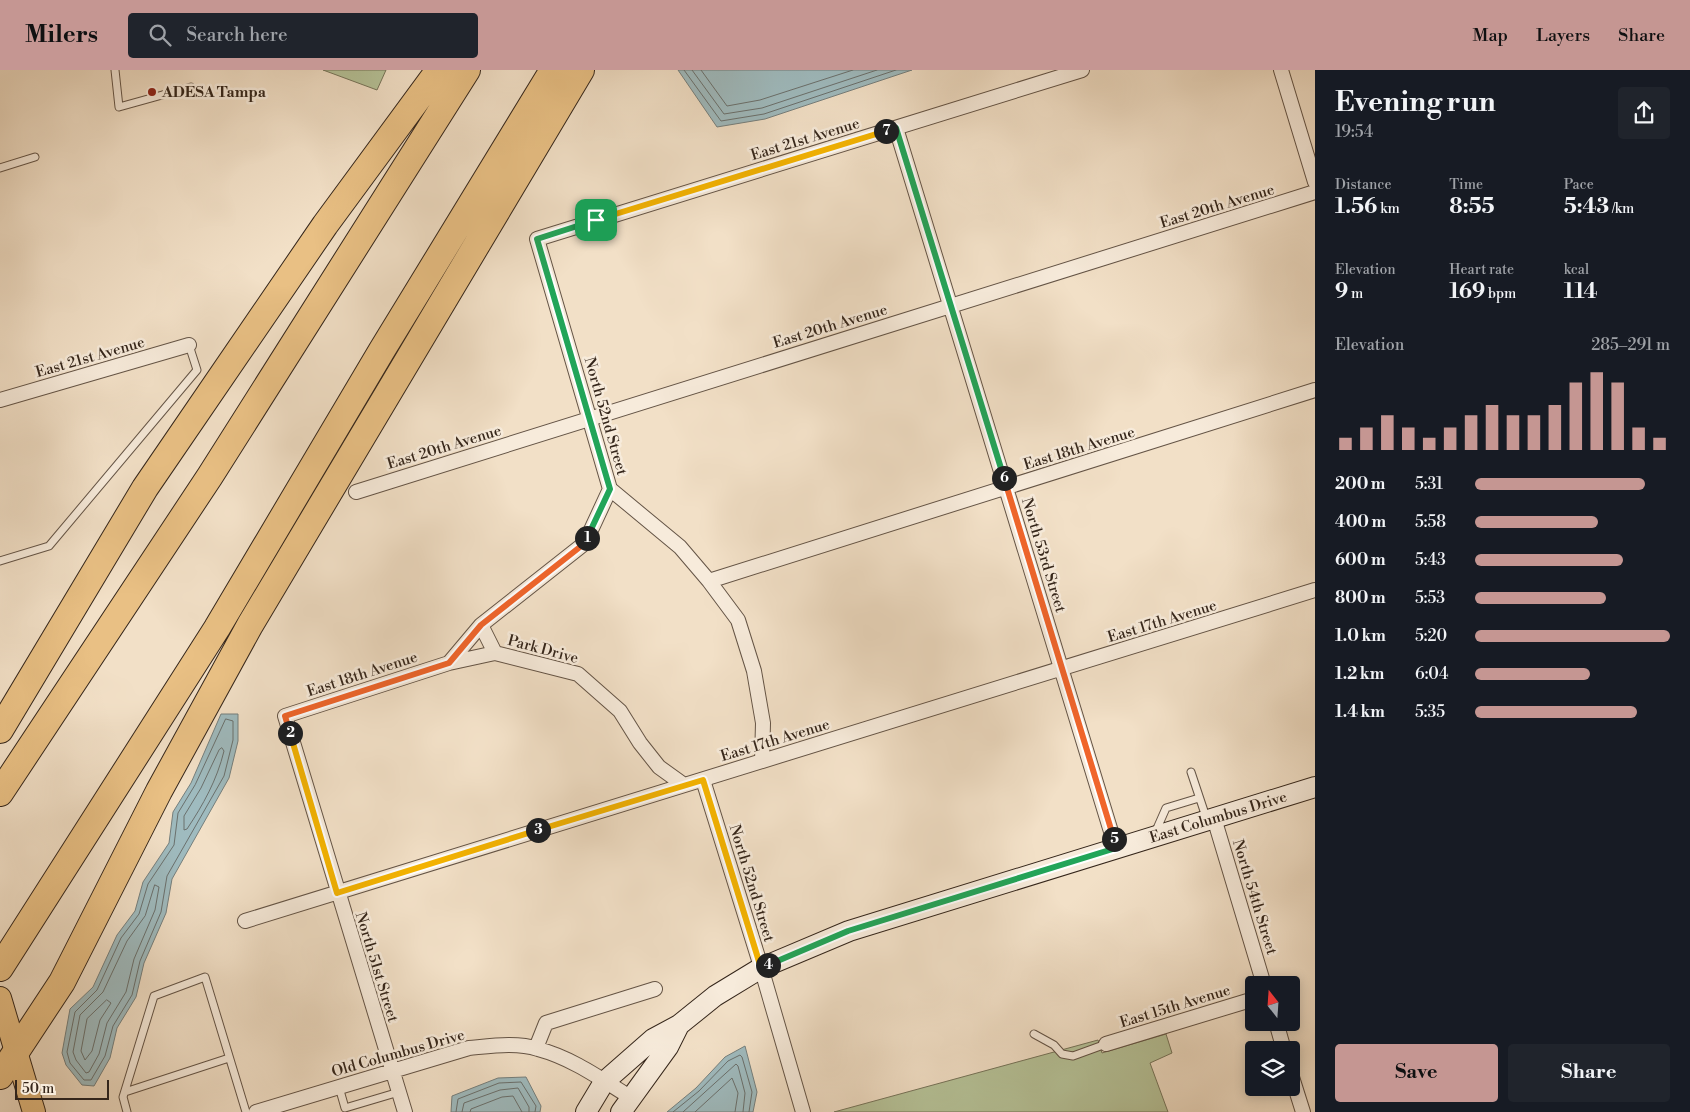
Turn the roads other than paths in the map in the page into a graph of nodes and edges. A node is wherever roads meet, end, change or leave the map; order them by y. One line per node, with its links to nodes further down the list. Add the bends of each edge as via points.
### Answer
1 (115, 70): 8 (lane, via 119,107)
2 (439, 70): 31 (highway, via 325,225 145,488)
3 (467, 70): 37 (highway, via 210,476)
4 (553, 70): 44 (highway, via 217,628)
5 (581, 70): 53 (highway, via 250,625 159,791 62,982)
6 (1082, 70): 9 (street, East 21st Avenue)
7 (1281, 70): 12 (street)
8 (190, 86)
9 (896, 128): 14 (street, East 21st Avenue); 15 (street, North 53rd Street)
10 (35, 157): 11 (lane)
11 (0, 168)
12 (1315, 182)
13 (1315, 192): 15 (street, East 20th Avenue)
14 (537, 239): 19 (street, North 52nd Street)
15 (951, 306): 19 (street, East 20th Avenue); 20 (street, North 53rd Street)
16 (189, 345): 18 (street, East 21st Avenue); 23 (lane, via 197,370 49,546)
17 (1315, 390): 20 (street, East 18th Avenue)
18 (0, 400)
19 (590, 418): 21 (street, North 52nd Street); 22 (street, East 20th Avenue)
20 (1007, 487): 24 (street, East 18th Avenue); 29 (street, North 53rd Street)
21 (610, 489): 24 (street, North 52nd Street, via 680,547); 26 (street, via 585,543)
22 (356, 492)
23 (0, 561)
24 (709, 581): 32 (street, North 52nd Street, via 738,620 754,671 764,724)
25 (1315, 590): 29 (street, East 17th Avenue)
26 (481, 625): 27 (street, Park Drive); 28 (street)
27 (495, 653): 28 (street, Park Drive); 35 (street, Park Drive, via 578,674 620,712 659,767)
28 (449, 663): 30 (street, East 18th Avenue)
29 (1062, 669): 32 (street, East 17th Avenue); 41 (street, North 53rd Street)
30 (285, 716): 42 (street, North 51st Street)
31 (0, 730)
32 (762, 761): 34 (street, East 17th Avenue)
33 (1191, 772): 38 (lane)
34 (703, 780): 35 (street, East 17th Avenue); 45 (street, North 52nd Street)
35 (684, 785): 42 (street, East 17th Avenue)
36 (1315, 787): 39 (main road, East Columbus Drive)
37 (0, 793)
38 (1199, 798): 39 (lane); 40 (lane, via 1166,808)
39 (1210, 819): 40 (main road, East Columbus Drive); 46 (street, North 54th Street)
40 (1153, 837): 41 (main road, East Columbus Drive)
41 (1116, 848): 45 (main road, East Columbus Drive, via 848,931)
42 (337, 893): 43 (street, East 17th Avenue); 56 (street, North 51st Street)
43 (245, 921)
44 (0, 968)
45 (761, 968): 50 (main road, East Columbus Drive, via 715,996); 71 (street, North 52nd Street)
46 (1261, 976)
47 (656, 989): 54 (street, via 546,1023)
48 (0, 998): 53 (main road)
49 (1245, 1002): 52 (street, East 15th Avenue)
50 (679, 1025): 58 (main road, East Columbus Drive, via 652,1039); 63 (main road, East Columbus Drive, via 655,1066)
51 (1034, 1034): 52 (lane, via 1054,1045 1062,1054 1074,1056)
52 (1106, 1044)
53 (8, 1045): 57 (highway); 65 (main road)
54 (536, 1048): 56 (street, Old Columbus Drive, via 496,1045 469,1048); 58 (street, Old Columbus Drive, via 568,1060)
55 (229, 1058): 60 (lane); 60 (lane, via 205,977 154,996); 67 (lane)
56 (392, 1070): 59 (street, Old Columbus Drive); 61 (street, North 51st Street)
57 (0, 1076)
58 (604, 1082): 63 (street, Old Columbus Drive); 70 (main road, East Columbus Drive)
59 (338, 1086): 61 (lane, via 345,1108); 64 (street, Old Columbus Drive)
60 (125, 1092): 66 (lane)
61 (399, 1092): 69 (street, North 51st Street)
62 (1298, 1096): 72 (street)
63 (626, 1105)
64 (290, 1107): 68 (street, Old Columbus Drive)
65 (34, 1112)
66 (127, 1112)
67 (246, 1112)
68 (256, 1112)
69 (405, 1112)
70 (586, 1112)
71 (803, 1112)
72 (1303, 1112)

